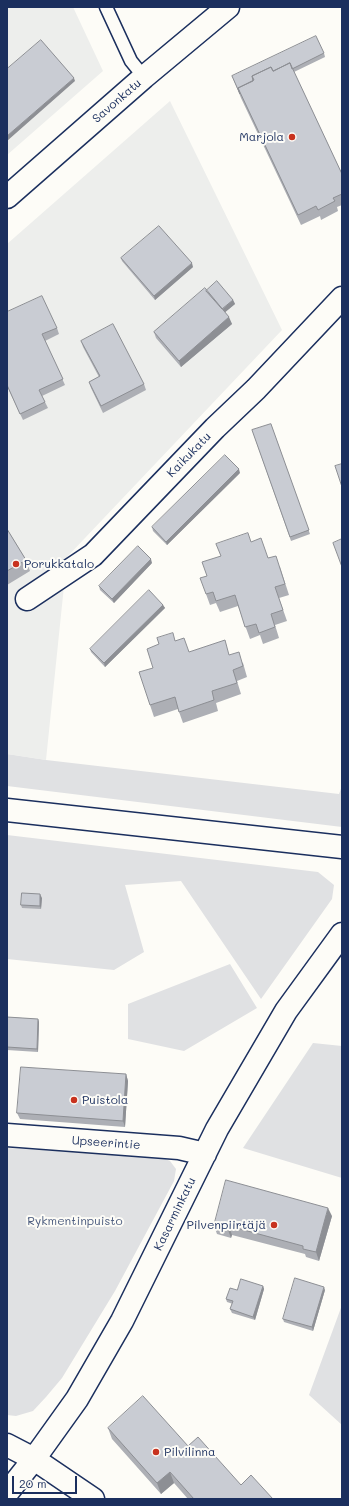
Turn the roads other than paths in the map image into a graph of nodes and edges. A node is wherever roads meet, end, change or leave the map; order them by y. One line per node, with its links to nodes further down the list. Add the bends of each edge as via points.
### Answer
1 (106, 7): 3 (lane, via 131,61)
2 (228, 7): 3 (street, Savonkatu)
3 (144, 77): 4 (street, Savonkatu)
4 (7, 197)
5 (342, 298): 6 (street, Kaikukatu, via 93,555)
6 (27, 600)
7 (7, 810): 8 (street)
8 (342, 847)
9 (342, 934): 11 (street, Kasarminkatu, via 286,1011)
10 (7, 1135): 11 (street, Upseerintie, via 179,1148)
11 (205, 1154): 13 (street, Kasarminkatu, via 122,1321 77,1399)
12 (7, 1445): 13 (street)
13 (34, 1459): 14 (street, Kasarminkatu); 15 (street)
14 (7, 1494)
15 (93, 1499)

